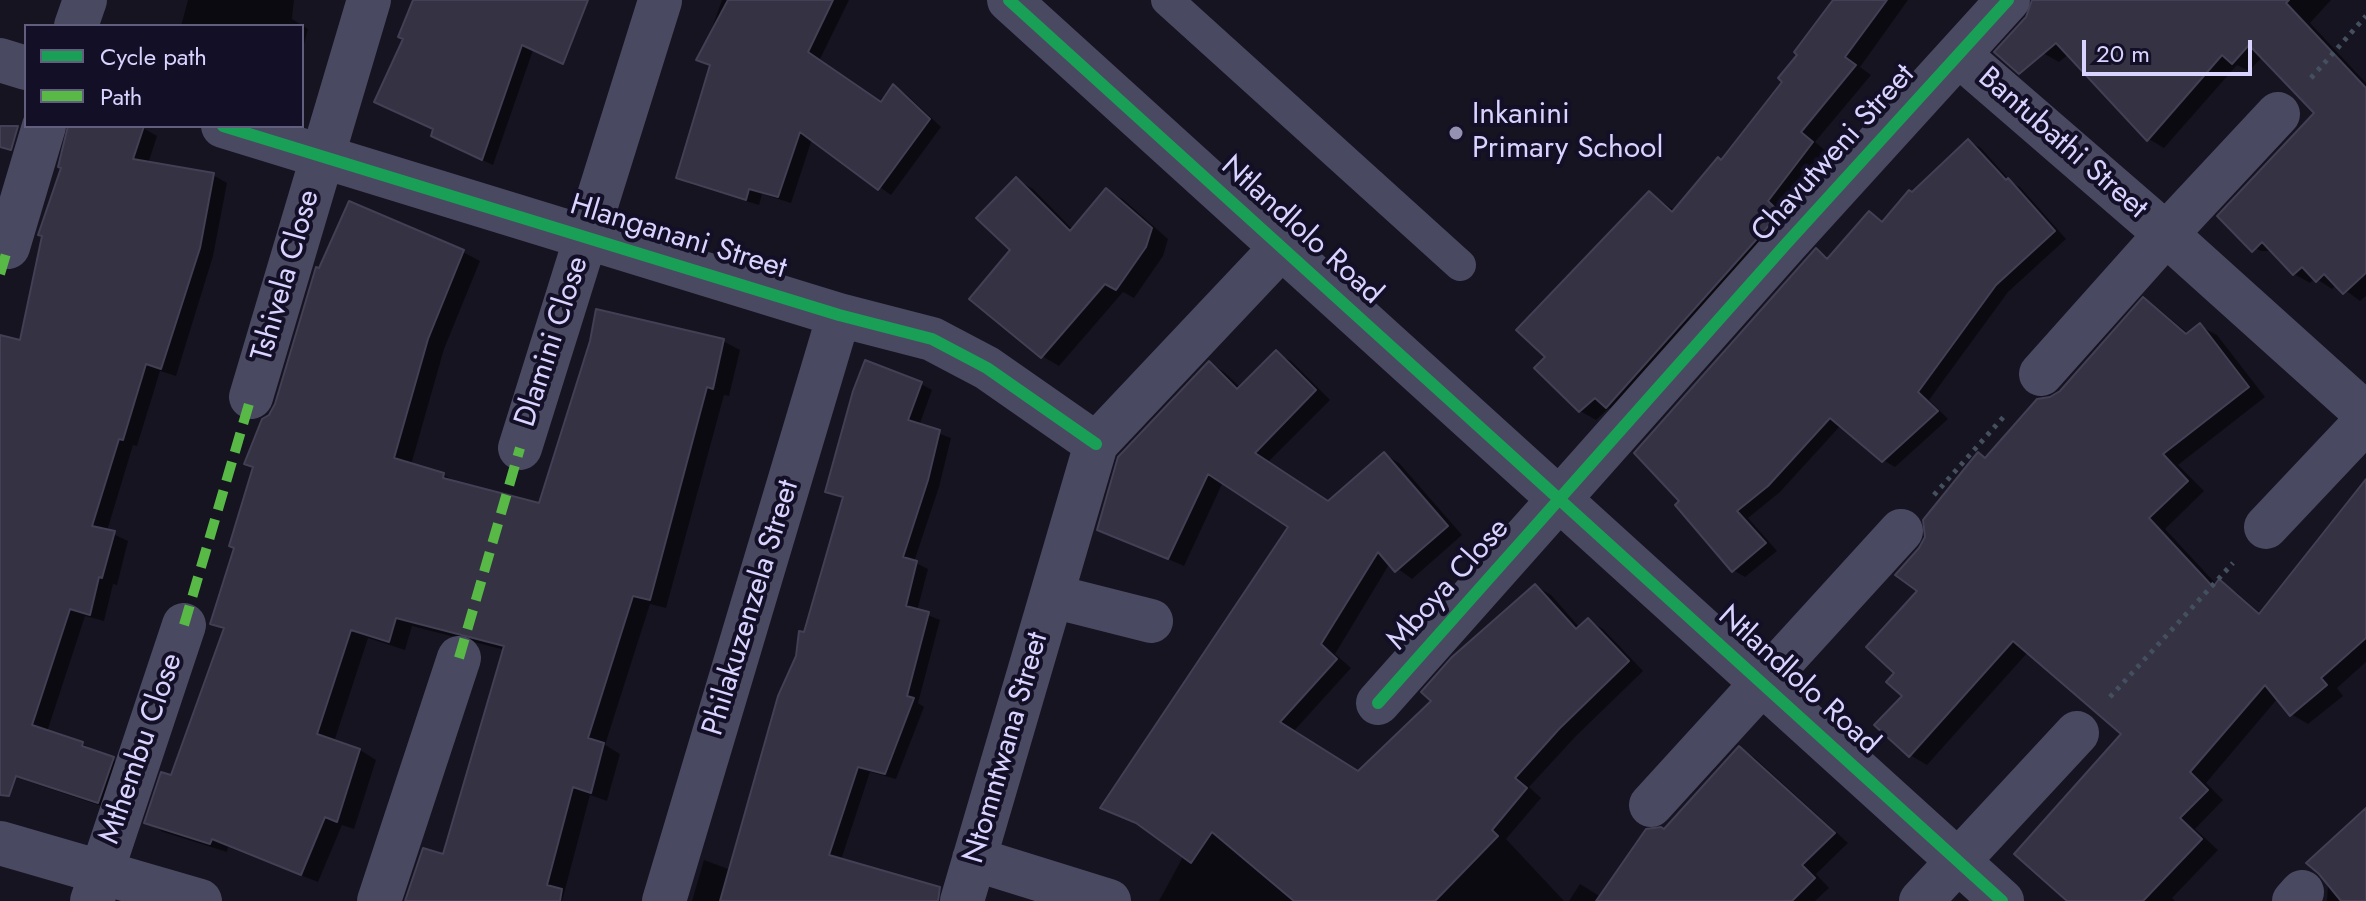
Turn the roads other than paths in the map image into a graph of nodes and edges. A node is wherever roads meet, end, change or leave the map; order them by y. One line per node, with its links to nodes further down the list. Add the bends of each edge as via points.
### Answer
1 (85, 0): 7 (street)
2 (369, 0): 14 (street, Tshivela Close)
3 (1167, 0): 19 (lane)
4 (2008, 0): 8 (street, Chavutweni Street)
5 (660, 1): 16 (street, Dlamini Close)
6 (1025, 5): 18 (street, Ntlandlolo Road)
7 (77, 24)
8 (1959, 55): 15 (street, Bantubathi Street); 27 (street, Chavutweni Street)
9 (0, 60): 10 (street)
10 (24, 67)
11 (2278, 114): 15 (street, Bantubathi Street)
12 (43, 128): 17 (street)
13 (230, 128): 14 (street, Hlanganani Street)
14 (323, 155): 16 (street, Hlanganani Street); 22 (street, Tshivela Close)
15 (2166, 234): 21 (street, Bantubathi Street); 23 (street, Bantubathi Street)
16 (587, 237): 20 (street, Hlanganani Street); 26 (street, Dlamini Close)
17 (8, 247)
18 (1281, 248): 25 (street, Ntomntwana Street); 27 (street, Ntlandlolo Road)
19 (1460, 265)
20 (839, 315): 25 (street, Hlanganani Street, via 932,339 987,368); 44 (street, Philakuzenzela Street)
21 (2041, 374)
22 (251, 397)
23 (2366, 414)
24 (2366, 421): 28 (street)
25 (1096, 444): 30 (street, Ntomntwana Street)
26 (520, 448)
27 (1559, 500): 34 (street, Ntlandlolo Road); 35 (street, Mboya Close)
28 (2266, 527)
29 (1901, 531): 34 (street, Ntlandlolo Road)
30 (1052, 596): 31 (street, Ntomntwana Street); 39 (street, Ntomntwana Street)
31 (1151, 621)
32 (184, 625): 41 (street, Mthembu Close)
33 (459, 658): 43 (street)
34 (1761, 683): 37 (street, Ntlandlolo Road); 40 (street, Ntlandlolo Road)
35 (1378, 703)
36 (2077, 733): 40 (street)
37 (1651, 805)
38 (0, 843): 41 (street)
39 (974, 859): 45 (street, Ntomntwana Street); 46 (street)
40 (1956, 860): 47 (street); 48 (street, Ntlandlolo Road)
41 (96, 887): 42 (street)
42 (200, 901)
43 (379, 901)
44 (664, 901)
45 (962, 901)
46 (1109, 901)
47 (1921, 901)
48 (2002, 901)

